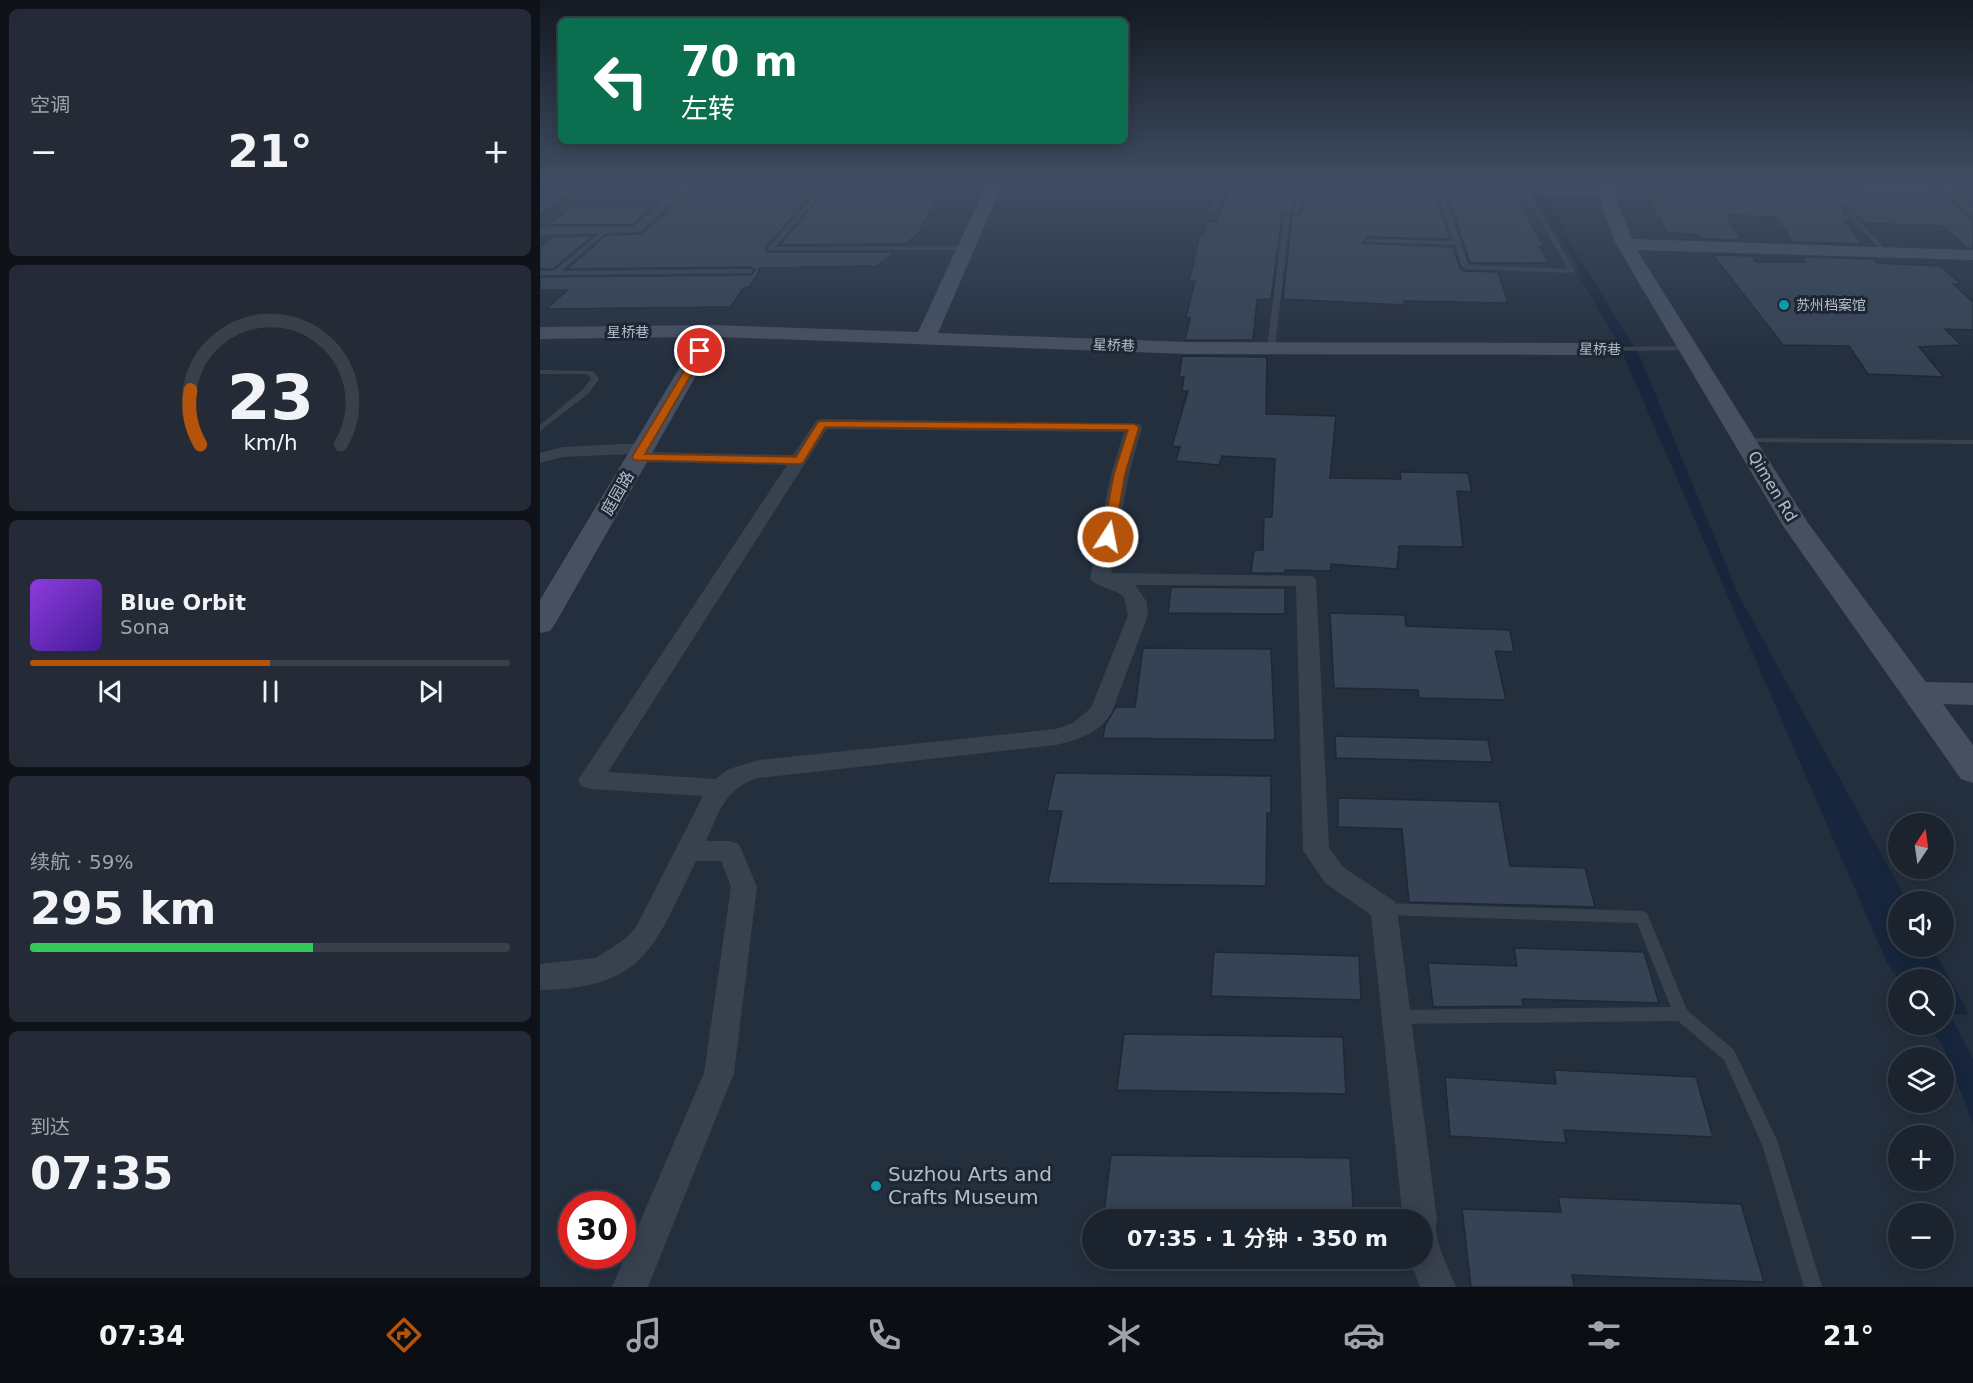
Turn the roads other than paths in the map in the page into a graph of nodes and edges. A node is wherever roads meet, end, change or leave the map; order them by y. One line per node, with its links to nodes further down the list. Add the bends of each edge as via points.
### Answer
1 (591, 243): 14 (lane)
2 (775, 243): 9 (lane, via 770,249)
3 (967, 243): 9 (street)
4 (1284, 243): 18 (lane)
5 (1457, 243): 6 (lane, via 1465,267 1572,271)
6 (1556, 243)
7 (1877, 243): 10 (lane)
8 (1625, 244): 10 (street); 19 (street, Qimen Rd)
9 (965, 248): 17 (street)
10 (1885, 252): 11 (street)
11 (1973, 255)
12 (750, 271): 14 (lane)
13 (540, 273): 14 (lane)
14 (555, 273)
15 (712, 331): 16 (street, 星桥巷); 17 (street, 星桥巷); 27 (street, 庭园路)
16 (540, 333)
17 (925, 339): 18 (street, 星桥巷)
18 (1271, 347): 20 (street, 星桥巷)
19 (1688, 348): 20 (lane, 星桥巷); 23 (street, Qimen Rd)
20 (1614, 349)
21 (540, 372): 22 (lane, via 583,372 595,379)
22 (540, 429)
23 (1746, 440): 24 (lane); 32 (street, Qimen Rd, via 1796,526)
24 (1973, 442)
25 (563, 452): 26 (lane); 27 (street); 28 (street)
26 (540, 453)
27 (640, 453): 29 (street); 31 (street, 庭园路)
28 (540, 459)
29 (799, 460): 30 (street, via 822,424 1134,427 1120,474); 35 (street, via 590,780)
30 (1100, 579): 35 (street, via 1126,587 1139,605 1138,615 1101,712 1083,729 1056,737 748,771); 37 (street, via 1306,580 1316,850 1334,876)
31 (540, 624)
32 (1917, 693): 33 (street); 34 (street, Qimen Rd)
33 (1973, 694)
34 (1973, 770)
35 (719, 788): 36 (street)
36 (687, 851): 38 (street, via 646,934 630,952 608,968 591,974); 43 (street, via 730,851 744,887 719,1073)
37 (1384, 909): 39 (lane, via 1642,917); 40 (street)
38 (540, 977)
39 (1681, 1014): 40 (lane); 45 (lane, via 1729,1055 1771,1146)
40 (1397, 1017): 41 (street)
41 (1419, 1209)
42 (1431, 1269): 44 (street)
43 (630, 1287)
44 (1438, 1287)
45 (1813, 1287)

